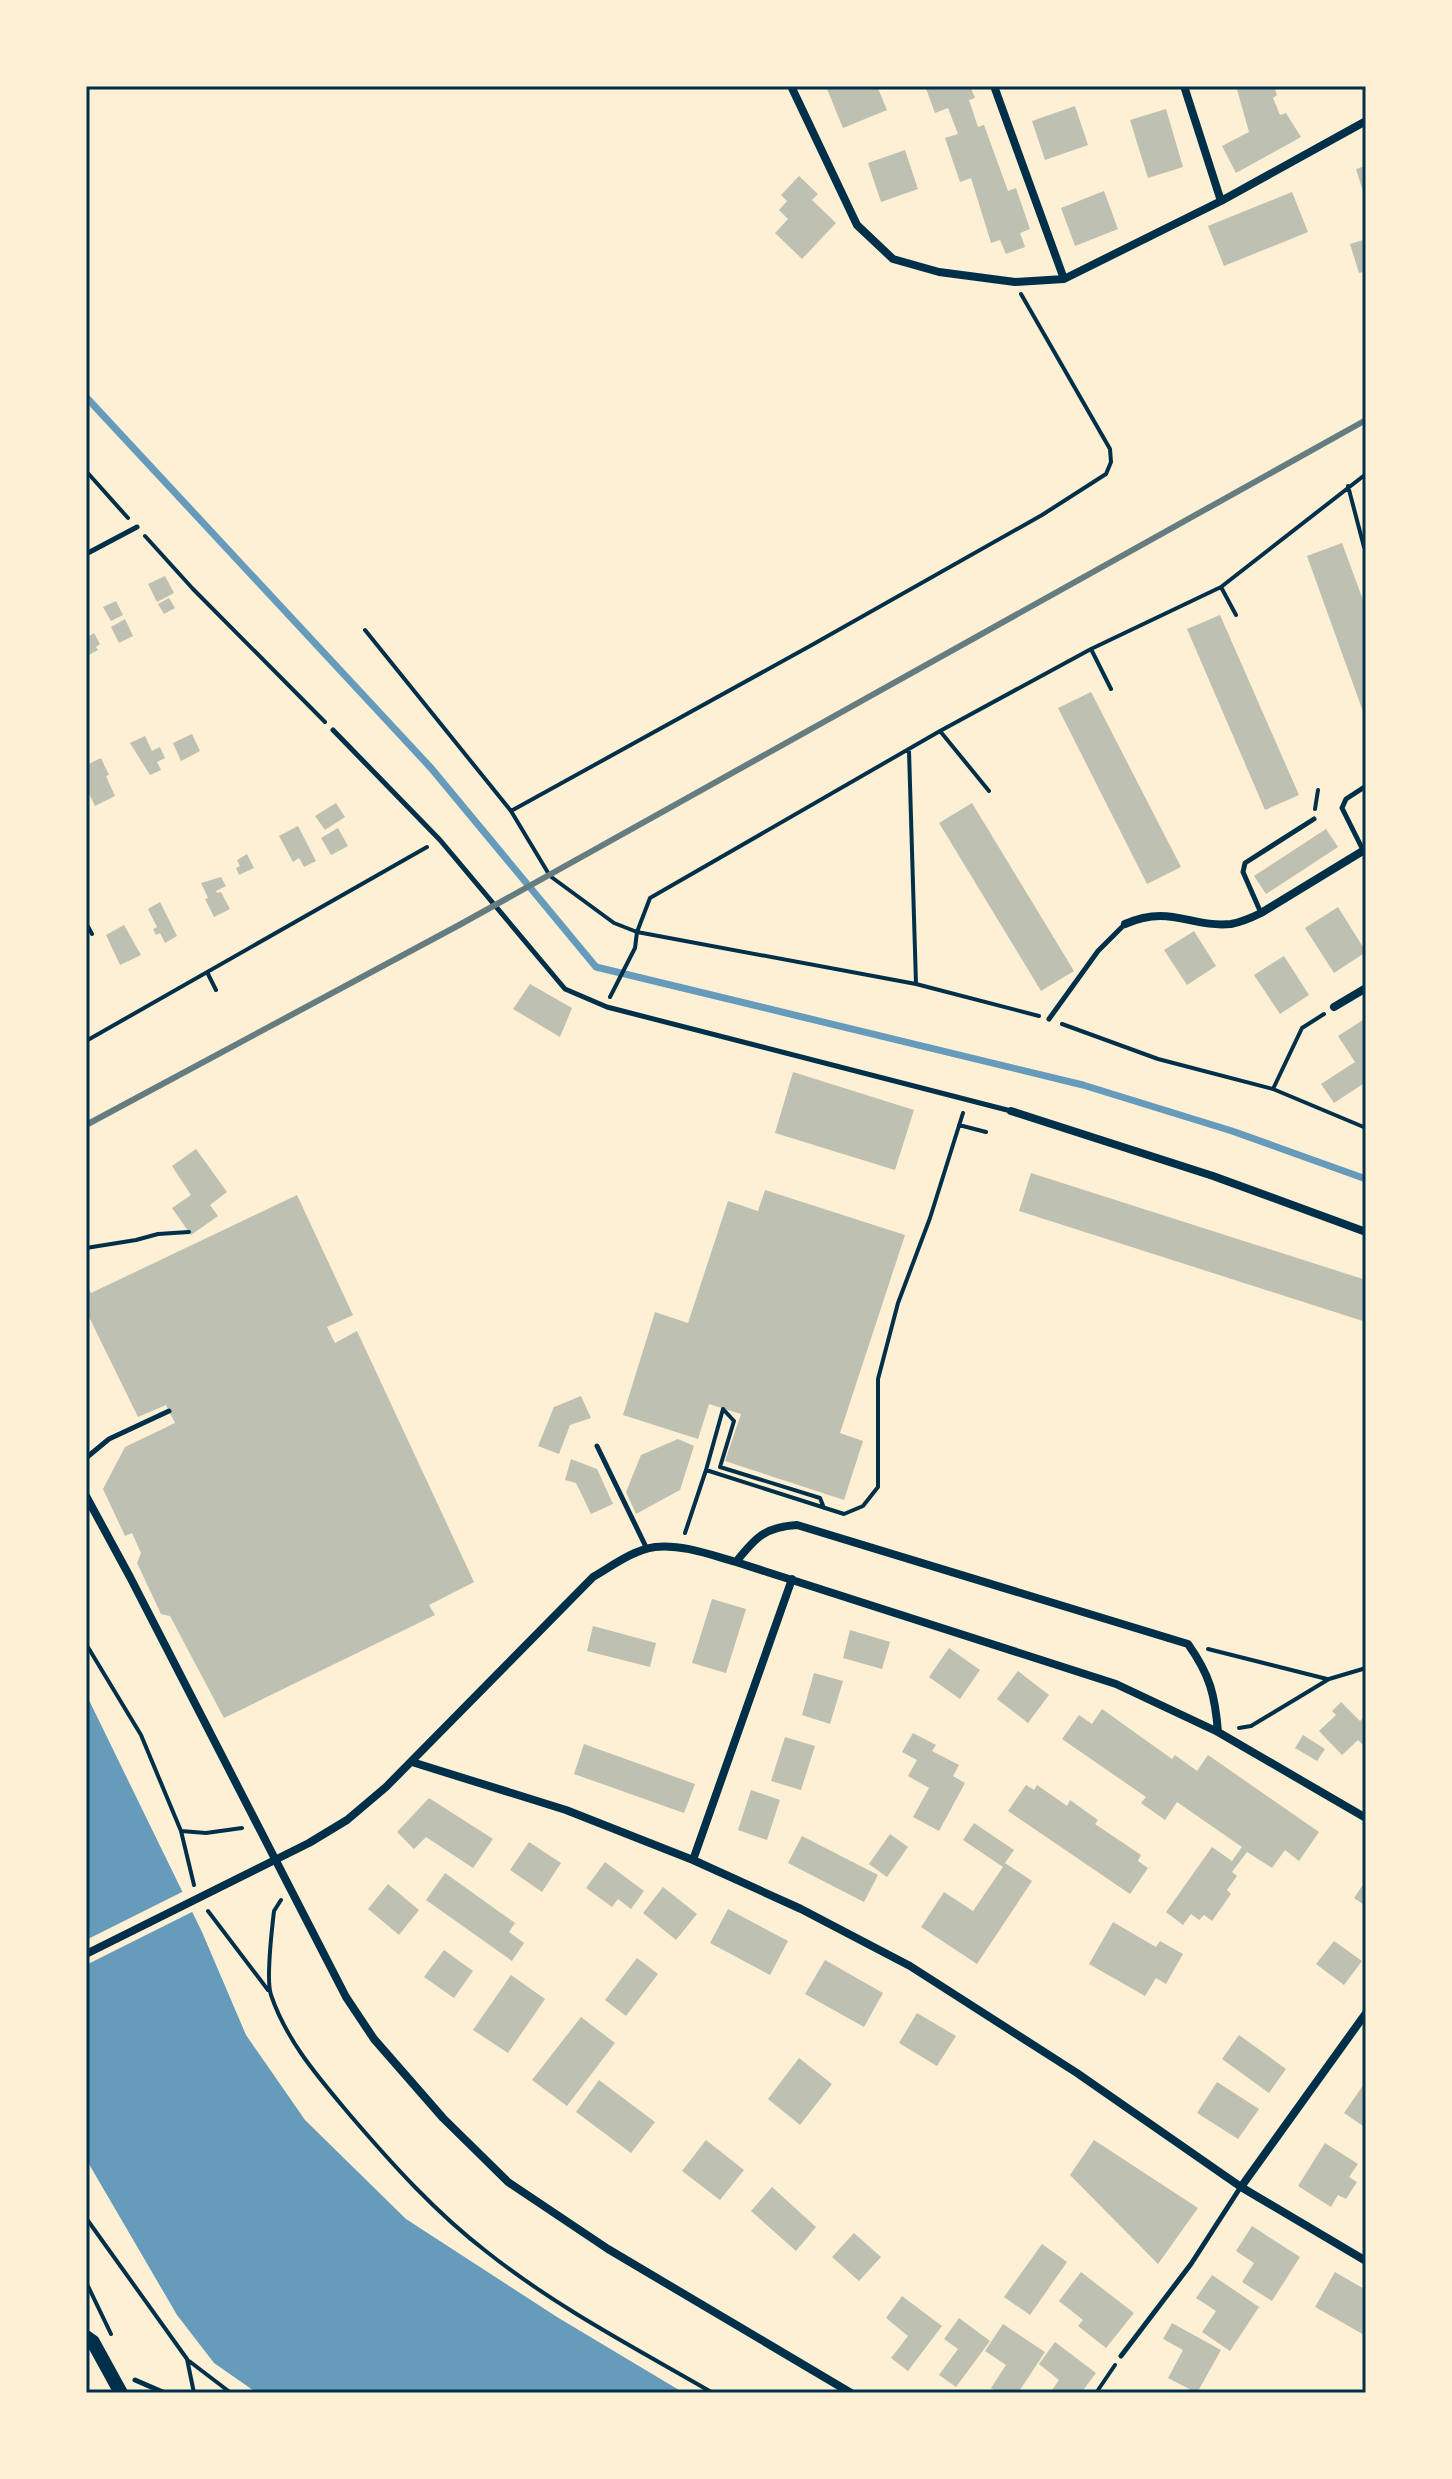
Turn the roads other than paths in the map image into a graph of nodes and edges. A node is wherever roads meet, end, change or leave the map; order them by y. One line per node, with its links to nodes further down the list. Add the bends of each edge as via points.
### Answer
1 (791, 86): 6 (street, via 857,225 893,259 939,272 1015,282)
2 (994, 86): 6 (street)
3 (1184, 86): 5 (street)
4 (1366, 121): 5 (street)
5 (1221, 201): 6 (street)
6 (1064, 279)
7 (137, 527): 8 (lane)
8 (86, 554)
9 (333, 730): 18 (lane, via 440,840 565,989 607,1007)
10 (1366, 786): 12 (lane, via 1342,808)
11 (1314, 819): 13 (lane, via 1245,863 1243,872)
12 (1365, 850): 13 (street)
13 (1261, 913): 14 (street, via 1229,924 1170,915 1143,916)
14 (1125, 924): 17 (lane, via 1098,951)
15 (1366, 988): 16 (street)
16 (1334, 1007)
17 (1049, 1019)
18 (1011, 1111): 19 (street)
19 (1366, 1232)
20 (169, 1411): 22 (lane, via 109,1439)
21 (597, 1446): 24 (lane)
22 (86, 1458)
23 (86, 1496): 30 (street)
24 (647, 1549): 25 (street, via 677,1547); 28 (street, via 584,1585)
25 (736, 1562): 26 (street); 27 (street, via 753,1541 776,1526 797,1525 1188,1644 1216,1698)
26 (792, 1579): 27 (street, via 1116,1684); 31 (street)
27 (1218, 1732): 29 (street)
28 (412, 1762): 30 (street, via 347,1820); 31 (street, via 566,1810)
29 (1366, 1818)
30 (277, 1860): 32 (street); 41 (street, via 346,1997 374,2039 508,2182 608,2249)
31 (693, 1860): 34 (street, via 910,1966)
32 (86, 1954)
33 (1366, 2013): 34 (street)
34 (1241, 2187): 35 (street); 37 (lane)
35 (1366, 2261)
36 (86, 2337): 39 (main road)
37 (1121, 2356)
38 (135, 2380): 40 (lane)
39 (121, 2393)
40 (165, 2393)
41 (851, 2393)

